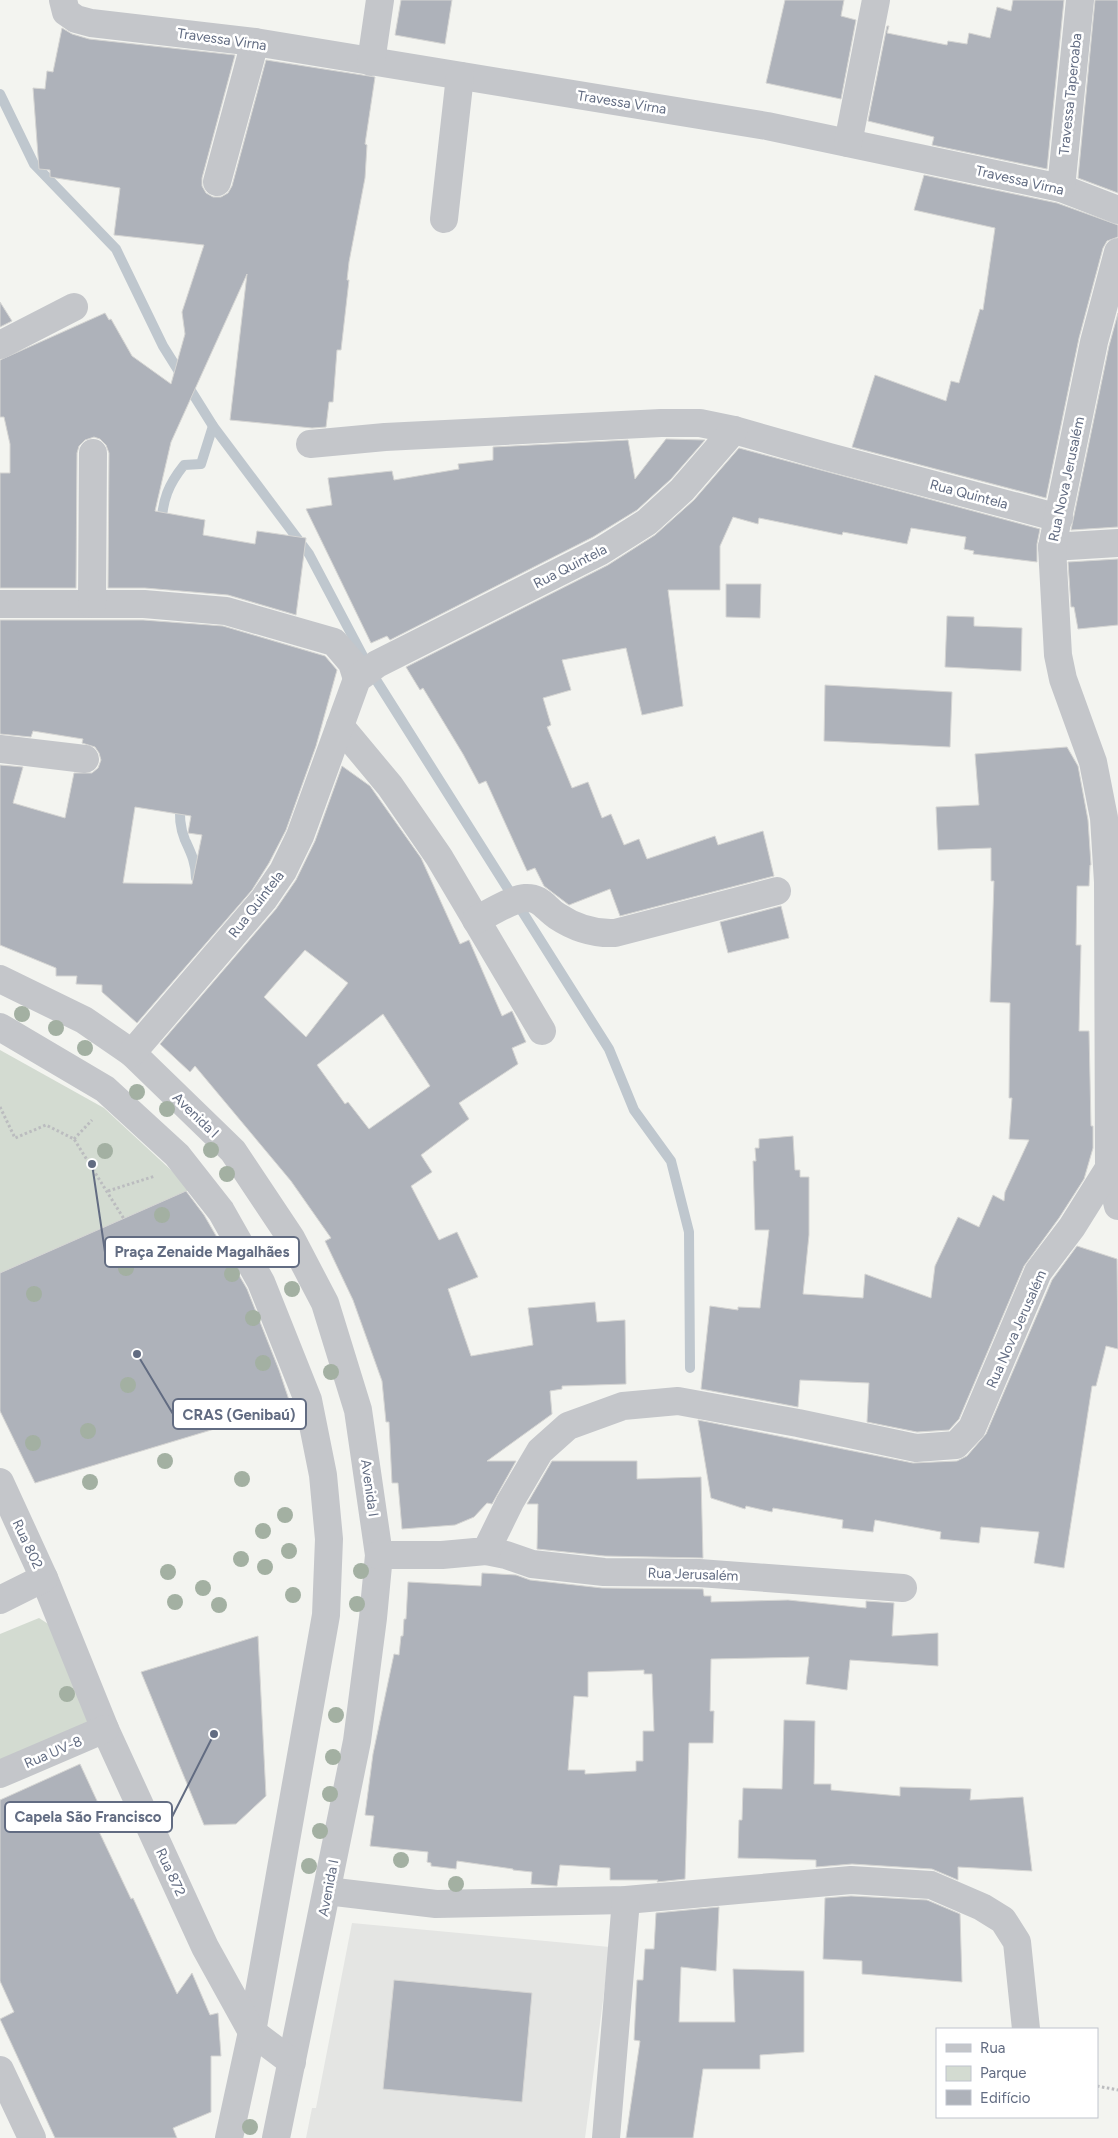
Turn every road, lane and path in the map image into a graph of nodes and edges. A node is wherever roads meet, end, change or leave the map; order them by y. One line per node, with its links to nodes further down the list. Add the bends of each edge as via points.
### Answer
1 (64, 0): 5 (street, Travessa Virna, via 66,12 76,19)
2 (380, 0): 6 (street)
3 (876, 0): 8 (street)
4 (1080, 0): 10 (street, Travessa Taperoaba)
5 (256, 42): 6 (street, Travessa Virna); 9 (street)
6 (371, 62): 7 (street, Travessa Virna)
7 (460, 76): 8 (street, Travessa Virna, via 767,126); 12 (street)
8 (848, 143): 10 (street, Travessa Virna)
9 (217, 182)
10 (1060, 188): 11 (street, Travessa Virna)
11 (1118, 210)
12 (444, 219)
13 (1118, 252): 19 (street, Rua Nova Jerusalém, via 1094,342)
14 (74, 307): 15 (street)
15 (0, 344)
16 (734, 430): 17 (street, Rua Quintela, via 700,423 661,423 385,437); 19 (street, Rua Quintela); 24 (street, Rua Quintela, via 682,490 647,522 601,551)
17 (310, 444)
18 (94, 453): 23 (street)
19 (1059, 518): 21 (street, Rua Nova Jerusalém)
20 (1118, 543): 21 (street)
21 (1052, 547): 28 (street, Rua Nova Jerusalém, via 1058,655 1063,679 1094,762)
22 (0, 604): 23 (street)
23 (92, 604): 24 (street, via 226,611 334,642)
24 (365, 673): 25 (street, Rua Quintela)
25 (340, 726): 30 (street, via 390,786); 34 (street, Rua Quintela, via 300,836 283,871 264,899)
26 (0, 749): 27 (street)
27 (85, 759)
28 (1113, 882): 38 (street, Rua Nova Jerusalém)
29 (777, 891): 30 (street, via 615,933 577,928 533,898 522,898)
30 (476, 920): 33 (street)
31 (0, 980): 34 (street, Avenida I, via 84,1020)
32 (0, 1027): 54 (street, via 105,1090 177,1154 221,1211 261,1282 308,1400 323,1475 329,1539 326,1615)
33 (542, 1031)
34 (132, 1053): 45 (street, Avenida I, via 233,1151 291,1238 325,1303 358,1410)
35 (0, 1107): 37 (path, via 15,1138 46,1125)
36 (98, 1114): 37 (path)
37 (74, 1139): 40 (path)
38 (1109, 1168): 41 (street); 44 (street, Rua Nova Jerusalém, via 1072,1227 1038,1272 972,1428 956,1446 916,1448 678,1401 623,1406 568,1426 540,1450)
39 (163, 1174): 40 (path)
40 (108, 1191): 42 (path)
41 (1118, 1206)
42 (124, 1218)
43 (0, 1482): 46 (street, Rua 802)
44 (486, 1551): 45 (street); 47 (street, Rua Jerusalém, via 532,1564 604,1572 699,1573)
45 (379, 1555): 51 (street, Avenida I, via 357,1741)
46 (44, 1578): 48 (street); 49 (street, Rua 872)
47 (903, 1588)
48 (0, 1600)
49 (105, 1729): 50 (street, Rua UV-8); 54 (street, Rua 872, via 206,1948)
50 (0, 1774)
51 (327, 1891): 52 (street, via 436,1904); 55 (street, Avenida I)
52 (626, 1900): 53 (street, via 851,1880 931,1885 982,1907 1003,1920 1017,1942); 62 (street)
53 (1026, 2028)
54 (252, 2032): 55 (street, Rua 872); 60 (street)
55 (292, 2062): 61 (street, Avenida I)
56 (0, 2070): 59 (street)
57 (1098, 2086): 58 (path)
58 (1118, 2090)
59 (32, 2138)
60 (229, 2138)
61 (276, 2138)
62 (606, 2138)

